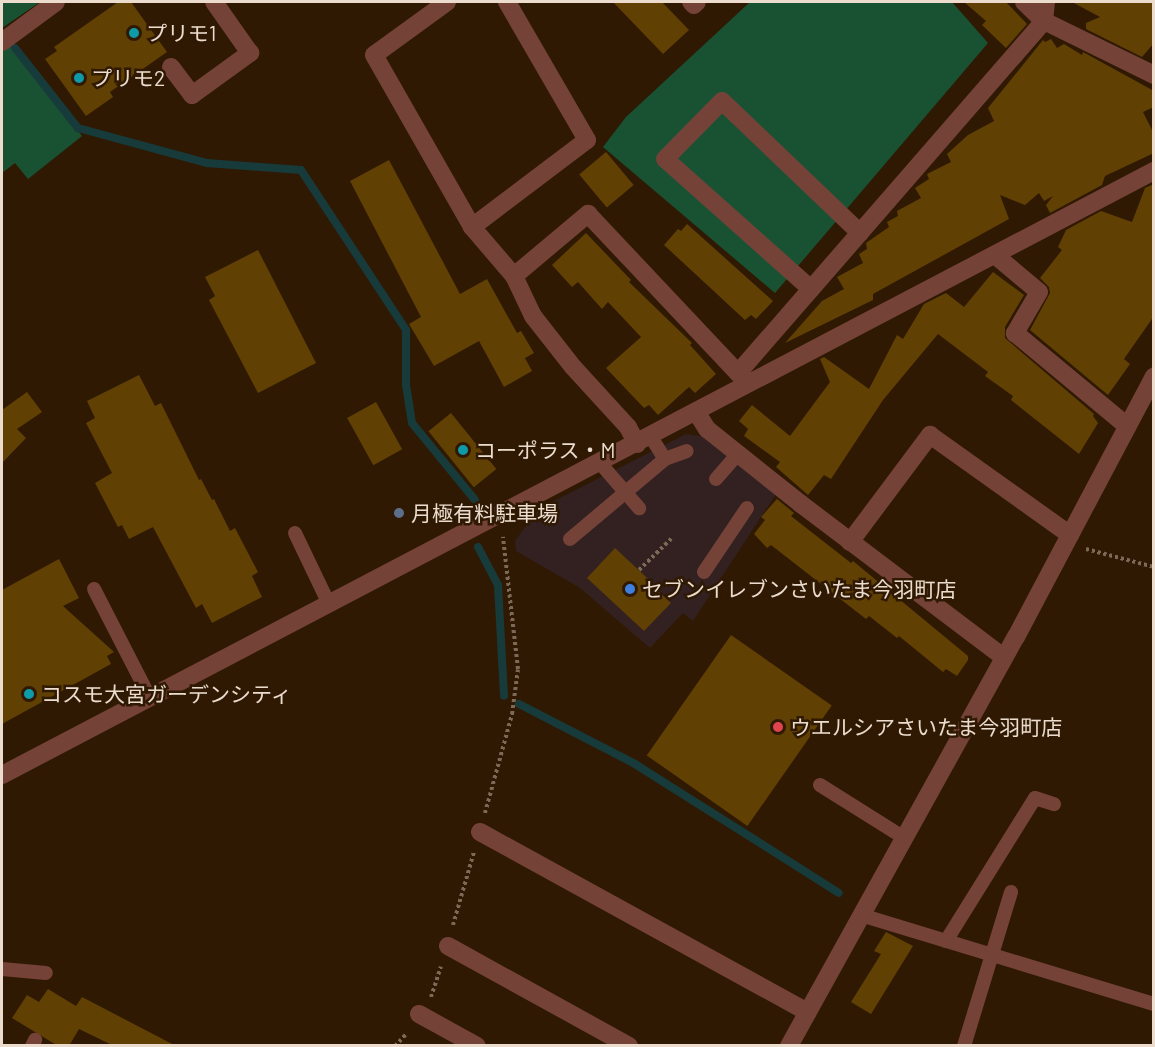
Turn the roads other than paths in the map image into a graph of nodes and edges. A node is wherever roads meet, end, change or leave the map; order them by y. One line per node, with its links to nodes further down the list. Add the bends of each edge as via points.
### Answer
1 (56, 2): 10 (street)
2 (214, 2): 11 (street, via 250,53 192,95)
3 (447, 2): 14 (street, via 374,55)
4 (507, 2): 14 (street, via 587,140)
5 (690, 2): 6 (street)
6 (697, 2)
7 (1024, 2): 9 (street)
8 (1046, 2): 9 (street)
9 (1044, 21): 12 (street); 15 (street)
10 (2, 42)
11 (171, 67)
12 (1154, 75)
13 (1154, 171): 16 (street)
14 (472, 227): 17 (street)
15 (860, 233): 18 (street); 18 (street, via 722,101 665,159)
16 (995, 255): 20 (street); 22 (street, via 1039,292 1015,333)
17 (514, 276): 20 (street, via 588,214); 23 (street, via 534,316 573,367)
18 (811, 289): 20 (street)
19 (1154, 376): 22 (street)
20 (744, 378): 21 (street)
21 (697, 413): 23 (street); 25 (street, via 707,429)
22 (1127, 426): 34 (street)
23 (644, 440): 26 (lane); 27 (street)
24 (687, 451): 26 (lane)
25 (738, 454): 28 (lane); 35 (street)
26 (665, 459): 29 (lane)
27 (600, 463): 29 (lane); 38 (street)
28 (716, 479)
29 (624, 493): 30 (lane); 33 (lane)
30 (639, 508)
31 (747, 508): 36 (lane)
32 (295, 533): 38 (lane)
33 (570, 539)
34 (1067, 540): 35 (street, via 930,435); 39 (street)
35 (850, 542): 39 (street)
36 (704, 572)
37 (94, 589): 40 (lane)
38 (329, 604): 40 (street)
39 (1004, 657): 45 (street)
40 (150, 698): 41 (street)
41 (2, 775)
42 (820, 785): 45 (lane)
43 (1054, 804): 48 (lane, via 1035,798)
44 (480, 832): 54 (street)
45 (903, 837): 47 (street)
46 (1011, 892): 50 (lane)
47 (861, 915): 48 (lane); 54 (street)
48 (946, 941): 50 (lane)
49 (448, 946): 57 (street)
50 (992, 955): 53 (lane); 59 (lane)
51 (2, 969): 52 (lane)
52 (46, 973)
53 (1154, 1004)
54 (808, 1012): 58 (street)
55 (419, 1014): 56 (street)
56 (477, 1046)
57 (629, 1046)
58 (789, 1046)
59 (964, 1046)

